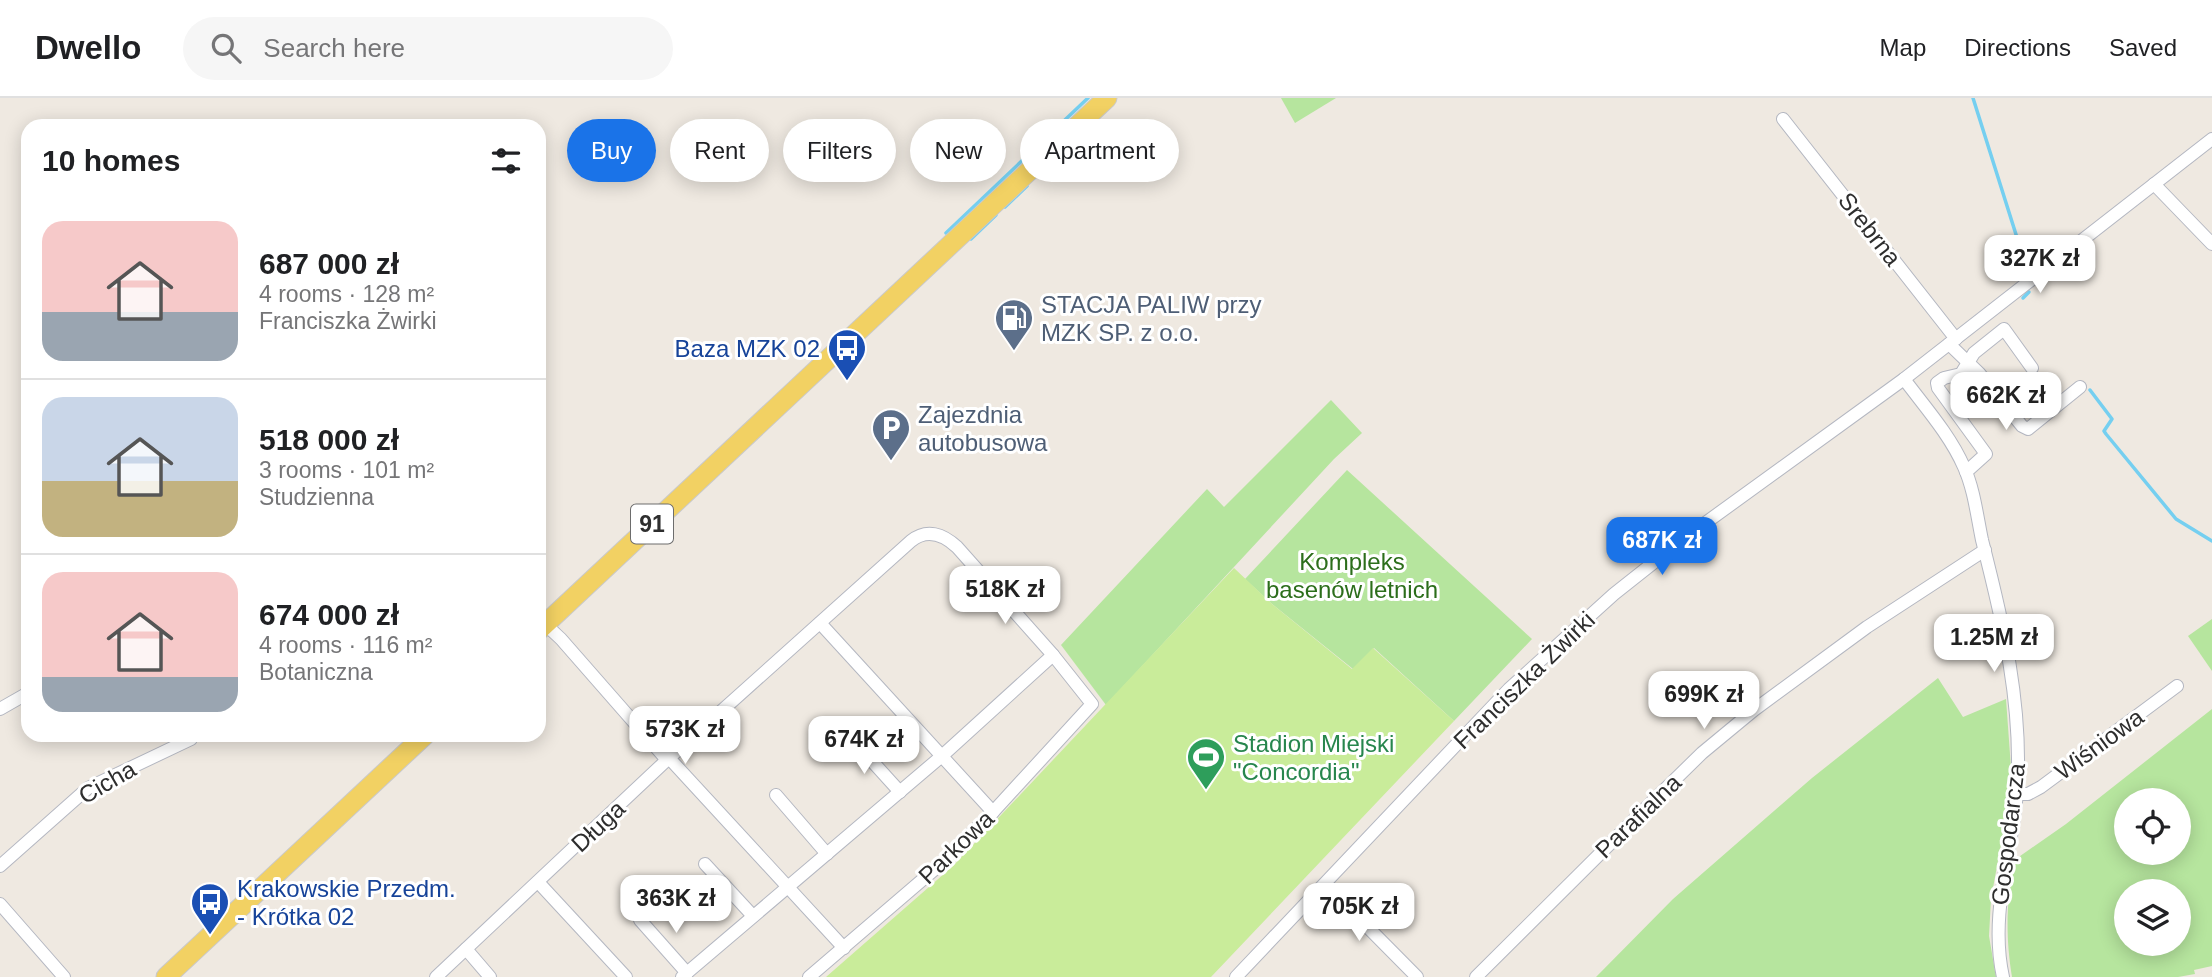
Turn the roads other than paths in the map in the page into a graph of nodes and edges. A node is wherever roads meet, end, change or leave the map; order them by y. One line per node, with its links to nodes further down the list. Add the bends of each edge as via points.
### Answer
1 (1107, 98): 13 (main road, 91)
2 (1783, 119): 6 (street, Srebrna)
3 (2212, 139): 4 (street, Franciszka Żwirki)
4 (2154, 184): 5 (street); 6 (street, Franciszka Żwirki)
5 (2212, 244)
6 (1953, 342): 7 (street, Srebrna); 9 (street, Franciszka Żwirki)
7 (1968, 363): 8 (street, via 2004,329); 10 (street, Srebrna, via 2028,429); 11 (street, via 1961,374 1941,379 1937,385 1986,454)
8 (2032, 368)
9 (1904, 379): 11 (street, Gospodarcza); 33 (street, Franciszka Żwirki, via 1614,594 1509,690)
10 (2080, 387)
11 (1966, 472): 12 (street, Gospodarcza)
12 (1985, 550): 26 (street, Gospodarcza, via 2015,696); 49 (street, Parafialna, via 1867,627 1733,727)
13 (546, 623)
14 (820, 623): 16 (street, Długa, via 917,536 932,533 949,539); 23 (street); 24 (street, Długa)
15 (546, 630): 24 (street, via 561,639)
16 (1053, 655): 23 (street); 28 (street, Parkowa, via 1092,704)
17 (2177, 687): 26 (street, Wiśniowa, via 2041,787)
18 (21, 697): 19 (street)
19 (0, 709)
20 (852, 739): 25 (street)
21 (185, 742): 31 (street, Cicha, via 88,788)
22 (418, 742): 42 (main road)
23 (943, 755): 25 (street); 28 (street)
24 (668, 759): 32 (street, Długa); 34 (street)
25 (900, 792): 29 (street)
26 (2017, 794): 50 (street, Gospodarcza, via 1998,914)
27 (776, 795): 29 (street)
28 (993, 812): 38 (street, Parkowa)
29 (827, 854): 34 (street)
30 (705, 864): 36 (street)
31 (0, 866)
32 (538, 881): 39 (street, Długa); 45 (street)
33 (1326, 885): 47 (street, Franciszka Żwirki); 48 (street)
34 (788, 886): 36 (street); 38 (street)
35 (0, 904): 41 (street)
36 (753, 916): 40 (street)
37 (640, 920): 40 (street)
38 (844, 948): 46 (street, Parkowa)
39 (466, 949): 43 (street, Długa); 44 (street)
40 (685, 975)
41 (64, 977)
42 (166, 977)
43 (436, 977)
44 (490, 977)
45 (626, 977)
46 (809, 977)
47 (1236, 977)
48 (1417, 977)
49 (1476, 977)
50 (2003, 977)

